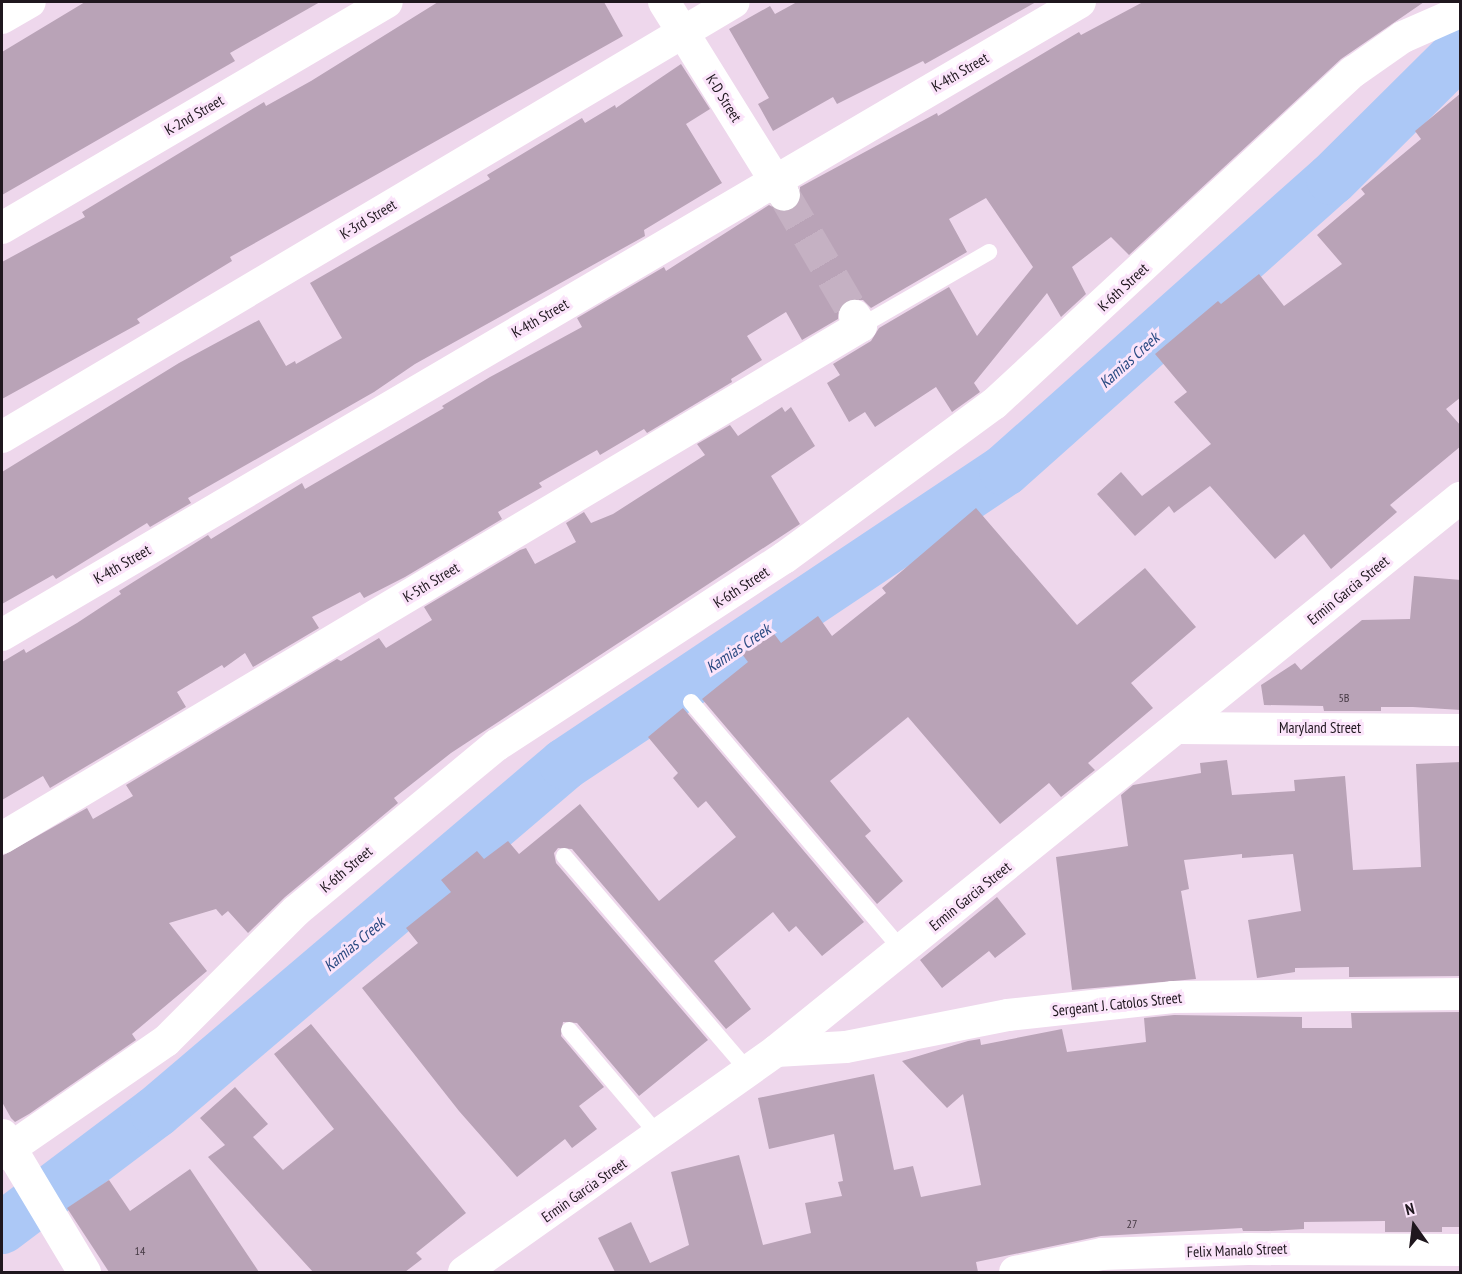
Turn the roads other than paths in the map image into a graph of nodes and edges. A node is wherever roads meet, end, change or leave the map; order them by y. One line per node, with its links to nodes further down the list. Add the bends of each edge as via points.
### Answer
1 (30, 2): 7 (street)
2 (387, 2): 10 (street, K-2nd Street)
3 (664, 2): 8 (street, K-D Street)
4 (734, 2): 8 (street, K-3rd Street)
5 (1080, 2): 9 (street, K-4th Street)
6 (1461, 12): 27 (street, K-6th Street, via 1403,37 1353,72 994,404 784,558 497,745 296,911 166,1041)
7 (2, 18)
8 (682, 32): 9 (street, K-D Street); 13 (street, K-3rd Street)
9 (780, 187): 15 (street, K-4th Street)
10 (2, 228)
11 (989, 252): 12 (lane)
12 (858, 321): 19 (street, K-5th Street)
13 (2, 437)
14 (1461, 498): 17 (street, Ermin Garcia Street)
15 (2, 635)
16 (691, 702): 21 (lane)
17 (1179, 728): 18 (street, Maryland Street); 21 (street, Ermin Garcia Street)
18 (1461, 730)
19 (2, 838)
20 (564, 856): 25 (lane)
21 (902, 950): 24 (street, Ermin Garcia Street)
22 (1461, 994): 24 (street, Sergeant J. Catolos Street, via 1173,997 1008,1015 846,1047)
23 (569, 1030): 26 (lane)
24 (776, 1051): 25 (street, Ermin Garcia Street)
25 (749, 1072): 26 (street, Ermin Garcia Street)
26 (660, 1137): 30 (street, Ermin Garcia Street)
27 (7, 1150): 29 (street)
28 (1461, 1250): 31 (street, Felix Manalo Street, via 1260,1248 1102,1254)
29 (84, 1272)
30 (464, 1272)
31 (1015, 1272)

